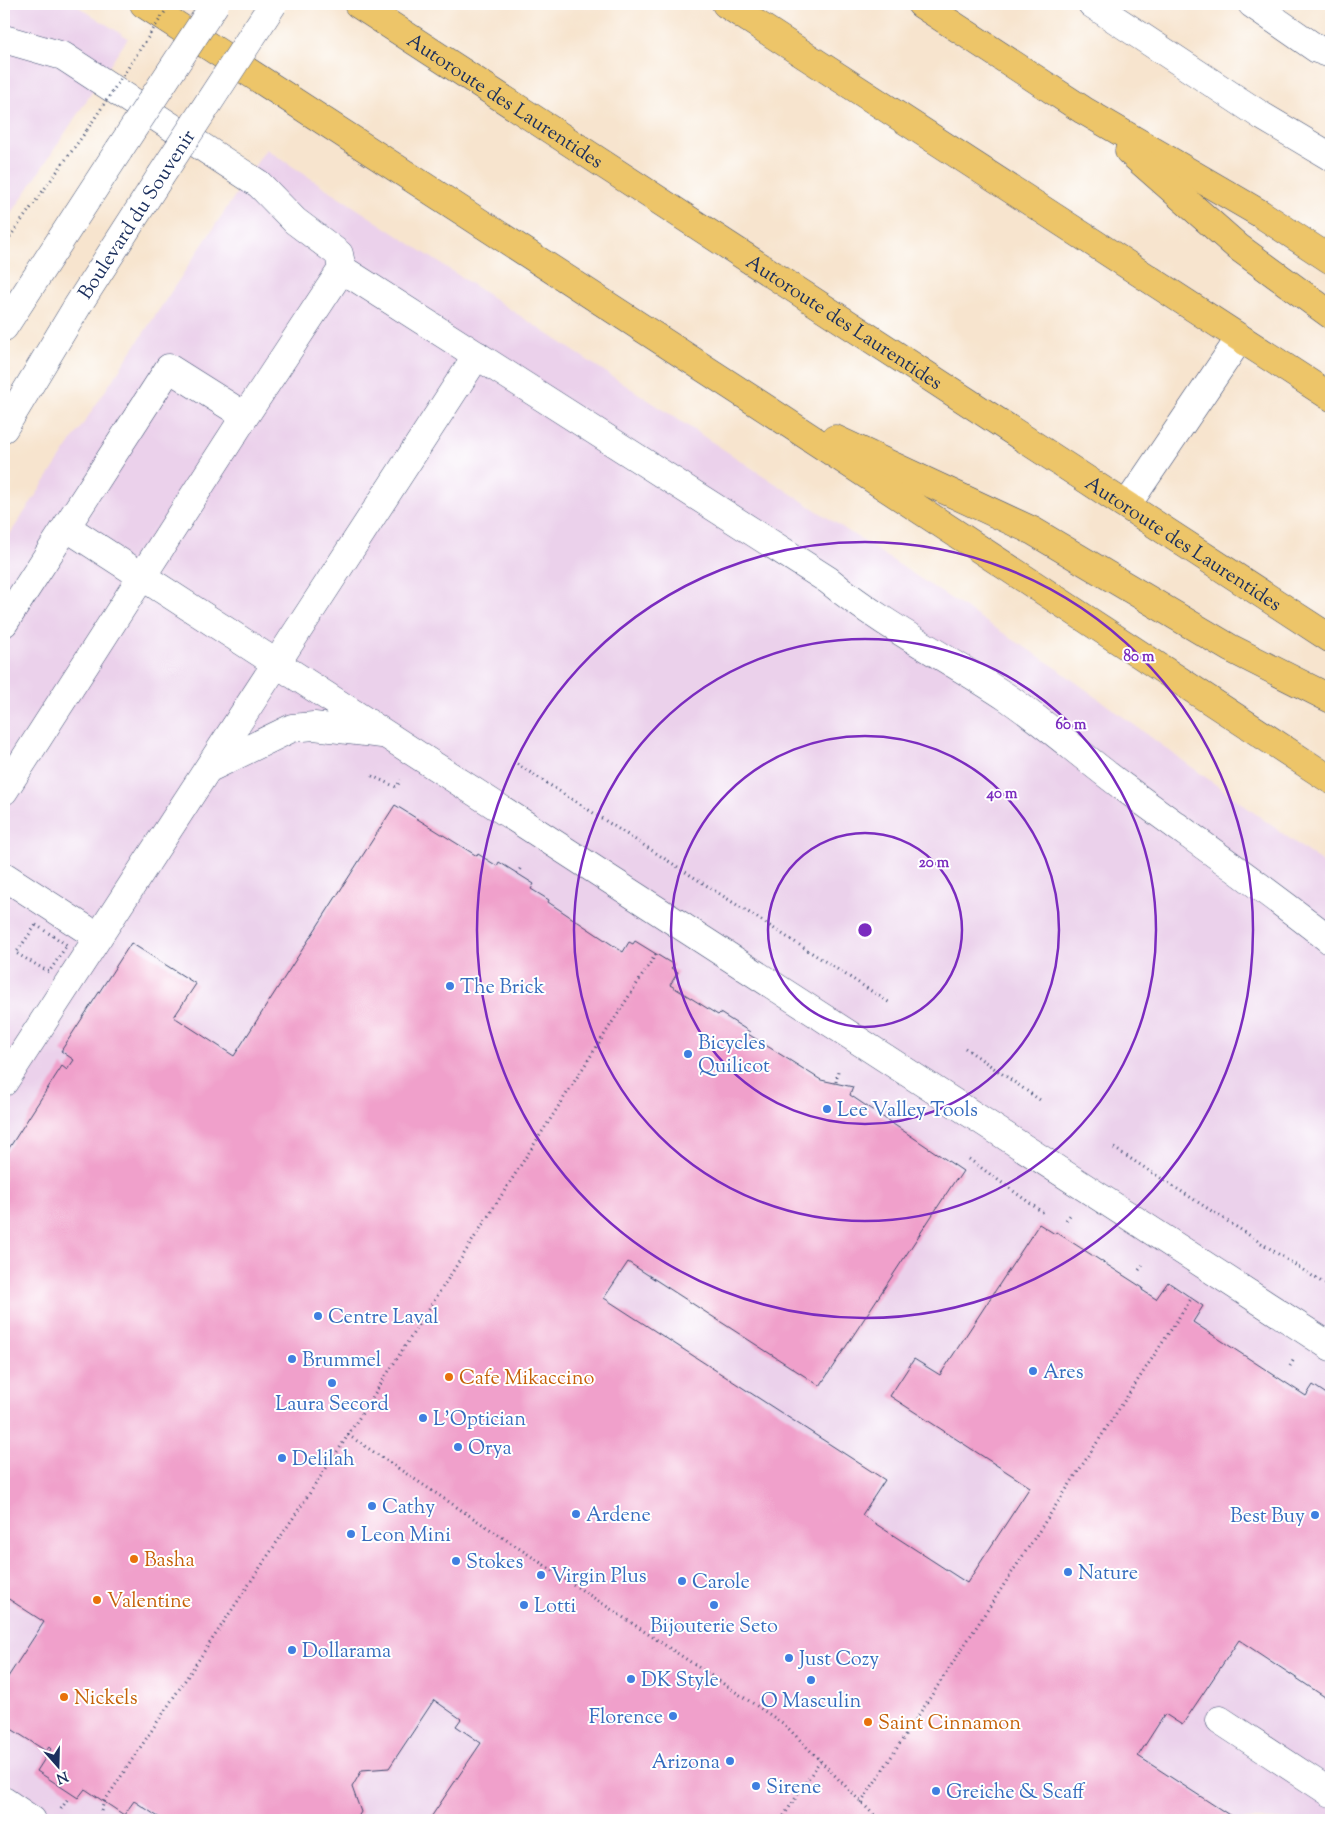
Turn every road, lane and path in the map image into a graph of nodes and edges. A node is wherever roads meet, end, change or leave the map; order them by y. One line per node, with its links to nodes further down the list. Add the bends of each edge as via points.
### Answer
1 (144, 4): 22 (highway)
2 (170, 4): 14 (path, bridge, via 87,130)
3 (214, 4): 18 (street, bridge)
4 (273, 4): 24 (street, Boulevard du Souvenir, bridge, via 78,305)
5 (358, 4): 25 (highway, Autoroute des Laurentides)
6 (726, 4): 19 (highway)
7 (921, 4): 12 (highway)
8 (1092, 4): 13 (street, via 1262,116)
9 (1252, 4): 11 (street, via 1317,49)
10 (4, 39): 16 (street, via 63,56 259,184 295,220 339,254)
11 (1331, 54)
12 (1083, 110): 15 (highway, via 1261,214); 17 (highway, via 1238,247)
13 (1331, 157)
14 (4, 245)
15 (1331, 260)
16 (342, 268): 20 (street); 23 (street)
17 (1331, 315)
18 (4, 327)
19 (1240, 338): 21 (highway); 25 (street)
20 (477, 355): 30 (street); 43 (street, via 828,580 886,624 931,648 1009,700)
21 (1331, 398)
22 (759, 404): 31 (highway, via 1033,531 1230,648); 36 (highway)
23 (245, 416): 26 (street, via 169,368); 27 (street)
24 (4, 428)
25 (1127, 505): 29 (highway, Autoroute des Laurentides)
26 (66, 527): 27 (street); 28 (street)
27 (141, 577): 30 (street); 38 (street)
28 (4, 623)
29 (1331, 639)
30 (276, 663): 32 (street); 34 (street)
31 (1331, 699)
32 (386, 734): 34 (street, via 314,726 292,728); 57 (street)
33 (517, 764): 46 (path)
34 (207, 770): 42 (street)
35 (372, 776): 37 (path)
36 (1331, 780)
37 (396, 787)
38 (4, 792)
39 (522, 866): 40 (path)
40 (517, 874)
41 (4, 876): 42 (street)
42 (98, 937): 49 (street)
43 (1331, 941)
44 (656, 954): 58 (path)
45 (49, 972): 45 (path, via 16,953 36,925 67,945)
46 (890, 1003)
47 (966, 1048): 51 (path)
48 (838, 1071): 50 (path)
49 (4, 1082)
50 (836, 1082)
51 (1040, 1100)
52 (1114, 1148): 55 (path)
53 (969, 1159): 54 (path)
54 (1045, 1214)
55 (1331, 1288)
56 (1191, 1299): 63 (path)
57 (1331, 1347)
58 (348, 1435): 60 (path, via 784,1724); 64 (path)
59 (1220, 1720): 61 (street)
60 (820, 1761): 63 (path); 66 (path)
61 (1331, 1793)
62 (4, 1801): 65 (street)
63 (862, 1803): 67 (path)
64 (101, 1811)
65 (32, 1820)
66 (781, 1820)
67 (882, 1820)

